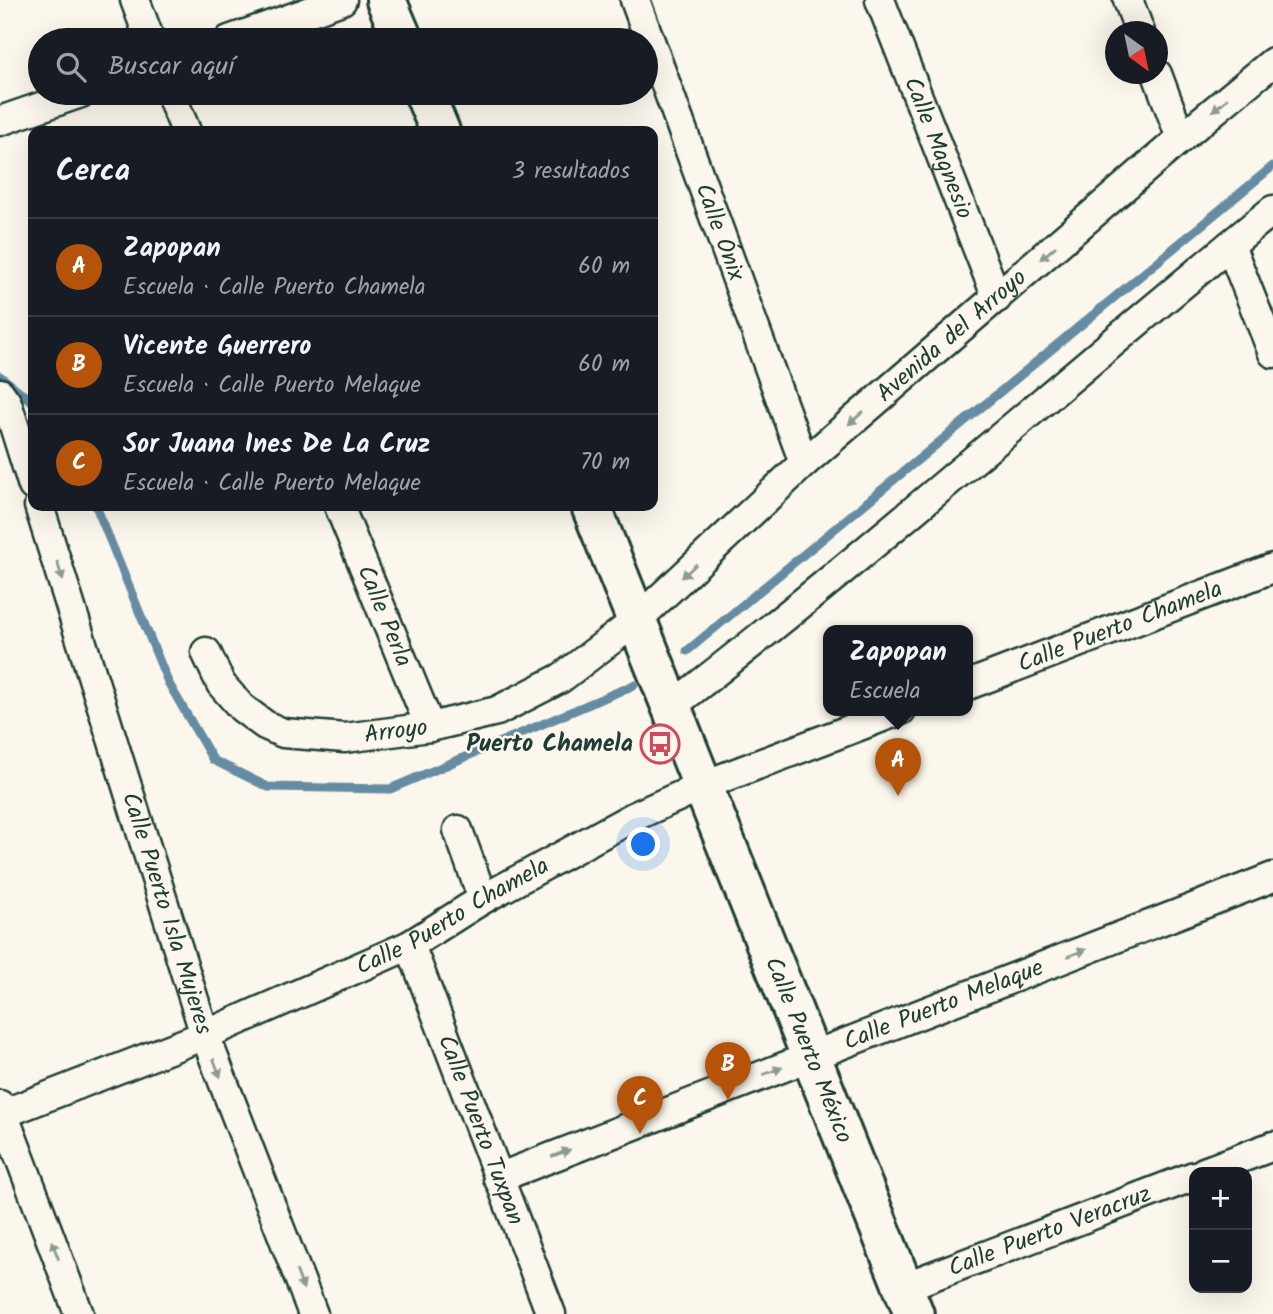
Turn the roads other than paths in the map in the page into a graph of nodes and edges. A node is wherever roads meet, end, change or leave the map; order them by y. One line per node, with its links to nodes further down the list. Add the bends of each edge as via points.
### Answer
1 (135, 0): 8 (street)
2 (342, 0): 9 (street)
3 (386, 0): 10 (street)
4 (635, 0): 11 (street, Calle Ónix)
5 (880, 0): 24 (street, Calle Magnesio)
6 (1128, 0): 7 (street)
7 (1136, 21)
8 (145, 28)
9 (263, 28)
10 (398, 28)
11 (645, 28)
12 (1273, 62): 21 (street, Avenida del Arroyo, one-way to 21)
13 (658, 63): 27 (street, Calle Ónix)
14 (1161, 84): 21 (street)
15 (46, 105): 18 (street)
16 (175, 105): 19 (street)
17 (429, 105): 20 (street)
18 (0, 121)
19 (184, 126)
20 (438, 126)
21 (1181, 138): 24 (street, Avenida del Arroyo, one-way to 24)
22 (1273, 210): 23 (street)
23 (1230, 245): 25 (street); 36 (street, via 924,503)
24 (997, 298): 27 (street, Avenida del Arroyo, one-way to 27)
25 (1273, 353)
26 (4, 398): 28 (street)
27 (804, 463): 33 (street, Avenida del Arroyo, one-way to 33)
28 (28, 471)
29 (42, 511): 44 (street, Calle Puerto Isla Mujeres, one-way to 44)
30 (341, 511): 38 (street, Calle Perla)
31 (593, 511): 33 (street, Calle Puerto México)
32 (1273, 568): 35 (street, Calle Puerto Chamela)
33 (638, 620): 36 (street, Calle Puerto México); 38 (street, Arroyo, via 561,678 497,710)
34 (206, 652): 38 (street, Arroyo, via 221,684 242,708 283,733 345,738)
35 (973, 683)
36 (672, 706): 39 (street, Calle Puerto México)
37 (885, 716): 39 (street, Calle Puerto Chamela)
38 (430, 727)
39 (702, 786): 42 (street, Calle Puerto Chamela, via 633,817); 45 (street, Calle Puerto México)
40 (458, 830): 42 (street)
41 (1273, 877): 45 (street, Calle Puerto Melaque, one-way to 41)
42 (483, 899): 43 (street, Calle Puerto Chamela)
43 (410, 945): 44 (street, Calle Puerto Chamela); 49 (street, Calle Puerto Tuxpan)
44 (205, 1035): 46 (street, Calle Puerto Chamela); 53 (street, Calle Puerto Isla Mujeres, one-way to 53)
45 (811, 1056): 49 (street, Calle Puerto Melaque, one-way to 45); 51 (street, Calle Puerto México)
46 (1, 1111): 52 (street, one-way to 46)
47 (1273, 1146): 48 (street)
48 (1217, 1167)
49 (498, 1178): 54 (street, Calle Puerto Tuxpan)
50 (1189, 1178): 51 (street, Calle Puerto Veracruz)
51 (909, 1300)
52 (79, 1314)
53 (313, 1314)
54 (551, 1314)

